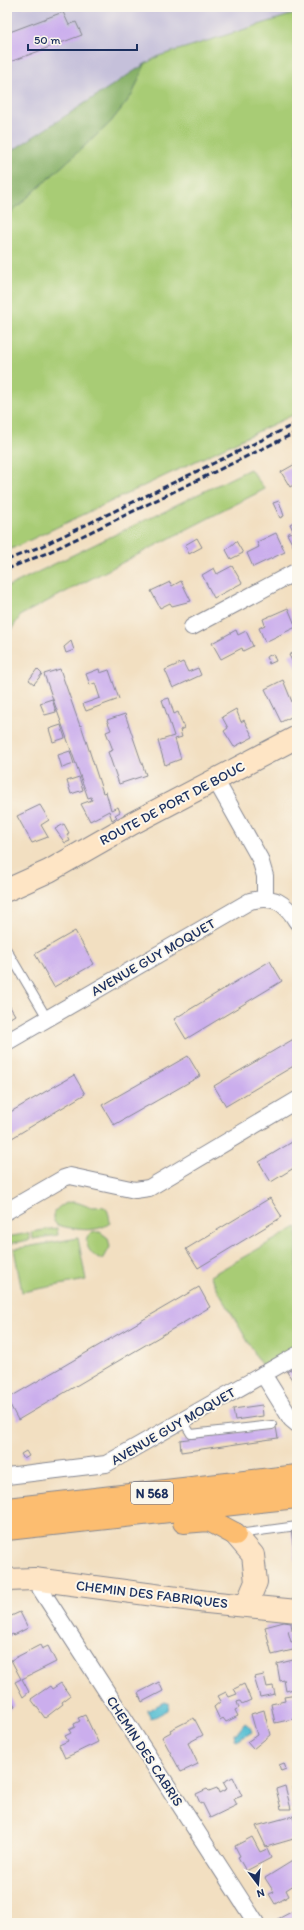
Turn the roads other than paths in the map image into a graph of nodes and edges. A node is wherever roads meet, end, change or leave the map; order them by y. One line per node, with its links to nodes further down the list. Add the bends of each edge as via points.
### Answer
1 (297, 571): 2 (street)
2 (192, 627)
3 (297, 737): 4 (main road, ROUTE DE PORT DE BOUC)
4 (215, 779): 5 (main road, ROUTE DE PORT DE BOUC); 7 (street, via 260,859 265,876)
5 (49, 871): 6 (main road, ROUTE DE PORT DE BOUC); 8 (main road, ROUTE DE PORT DE BOUC)
6 (7, 890)
7 (265, 898): 9 (street, via 286,906); 11 (street, AVENUE GUY MOQUET, via 243,904)
8 (7, 902)
9 (297, 922)
10 (7, 950): 11 (lane)
11 (47, 1018): 12 (street, AVENUE GUY MOQUET)
12 (7, 1042)
13 (297, 1100): 14 (street, via 149,1188 135,1190 70,1176)
14 (7, 1211)
15 (297, 1355): 16 (street, AVENUE GUY MOQUET)
16 (263, 1374): 17 (street, AVENUE GUY MOQUET); 18 (street, via 291,1419)
17 (182, 1421): 19 (lane, via 191,1434); 20 (street, AVENUE GUY MOQUET, via 106,1464)
18 (297, 1424)
19 (272, 1425)
20 (7, 1476)
21 (297, 1476): 23 (highway, N 568)
22 (297, 1497): 24 (highway, N 568)
23 (7, 1509)
24 (61, 1523): 26 (highway, N 568); 27 (highway, via 149,1525 210,1520)
25 (297, 1526): 27 (lane)
26 (14, 1528)
27 (235, 1534): 30 (main road, via 253,1555 256,1582)
28 (34, 1579): 29 (main road, CHEMIN DES FABRIQUES); 30 (main road, CHEMIN DES FABRIQUES); 32 (street, CHEMIN DES CABRIS)
29 (7, 1580)
30 (246, 1606): 31 (main road, CHEMIN DES FABRIQUES)
31 (297, 1612)
32 (256, 1923)

